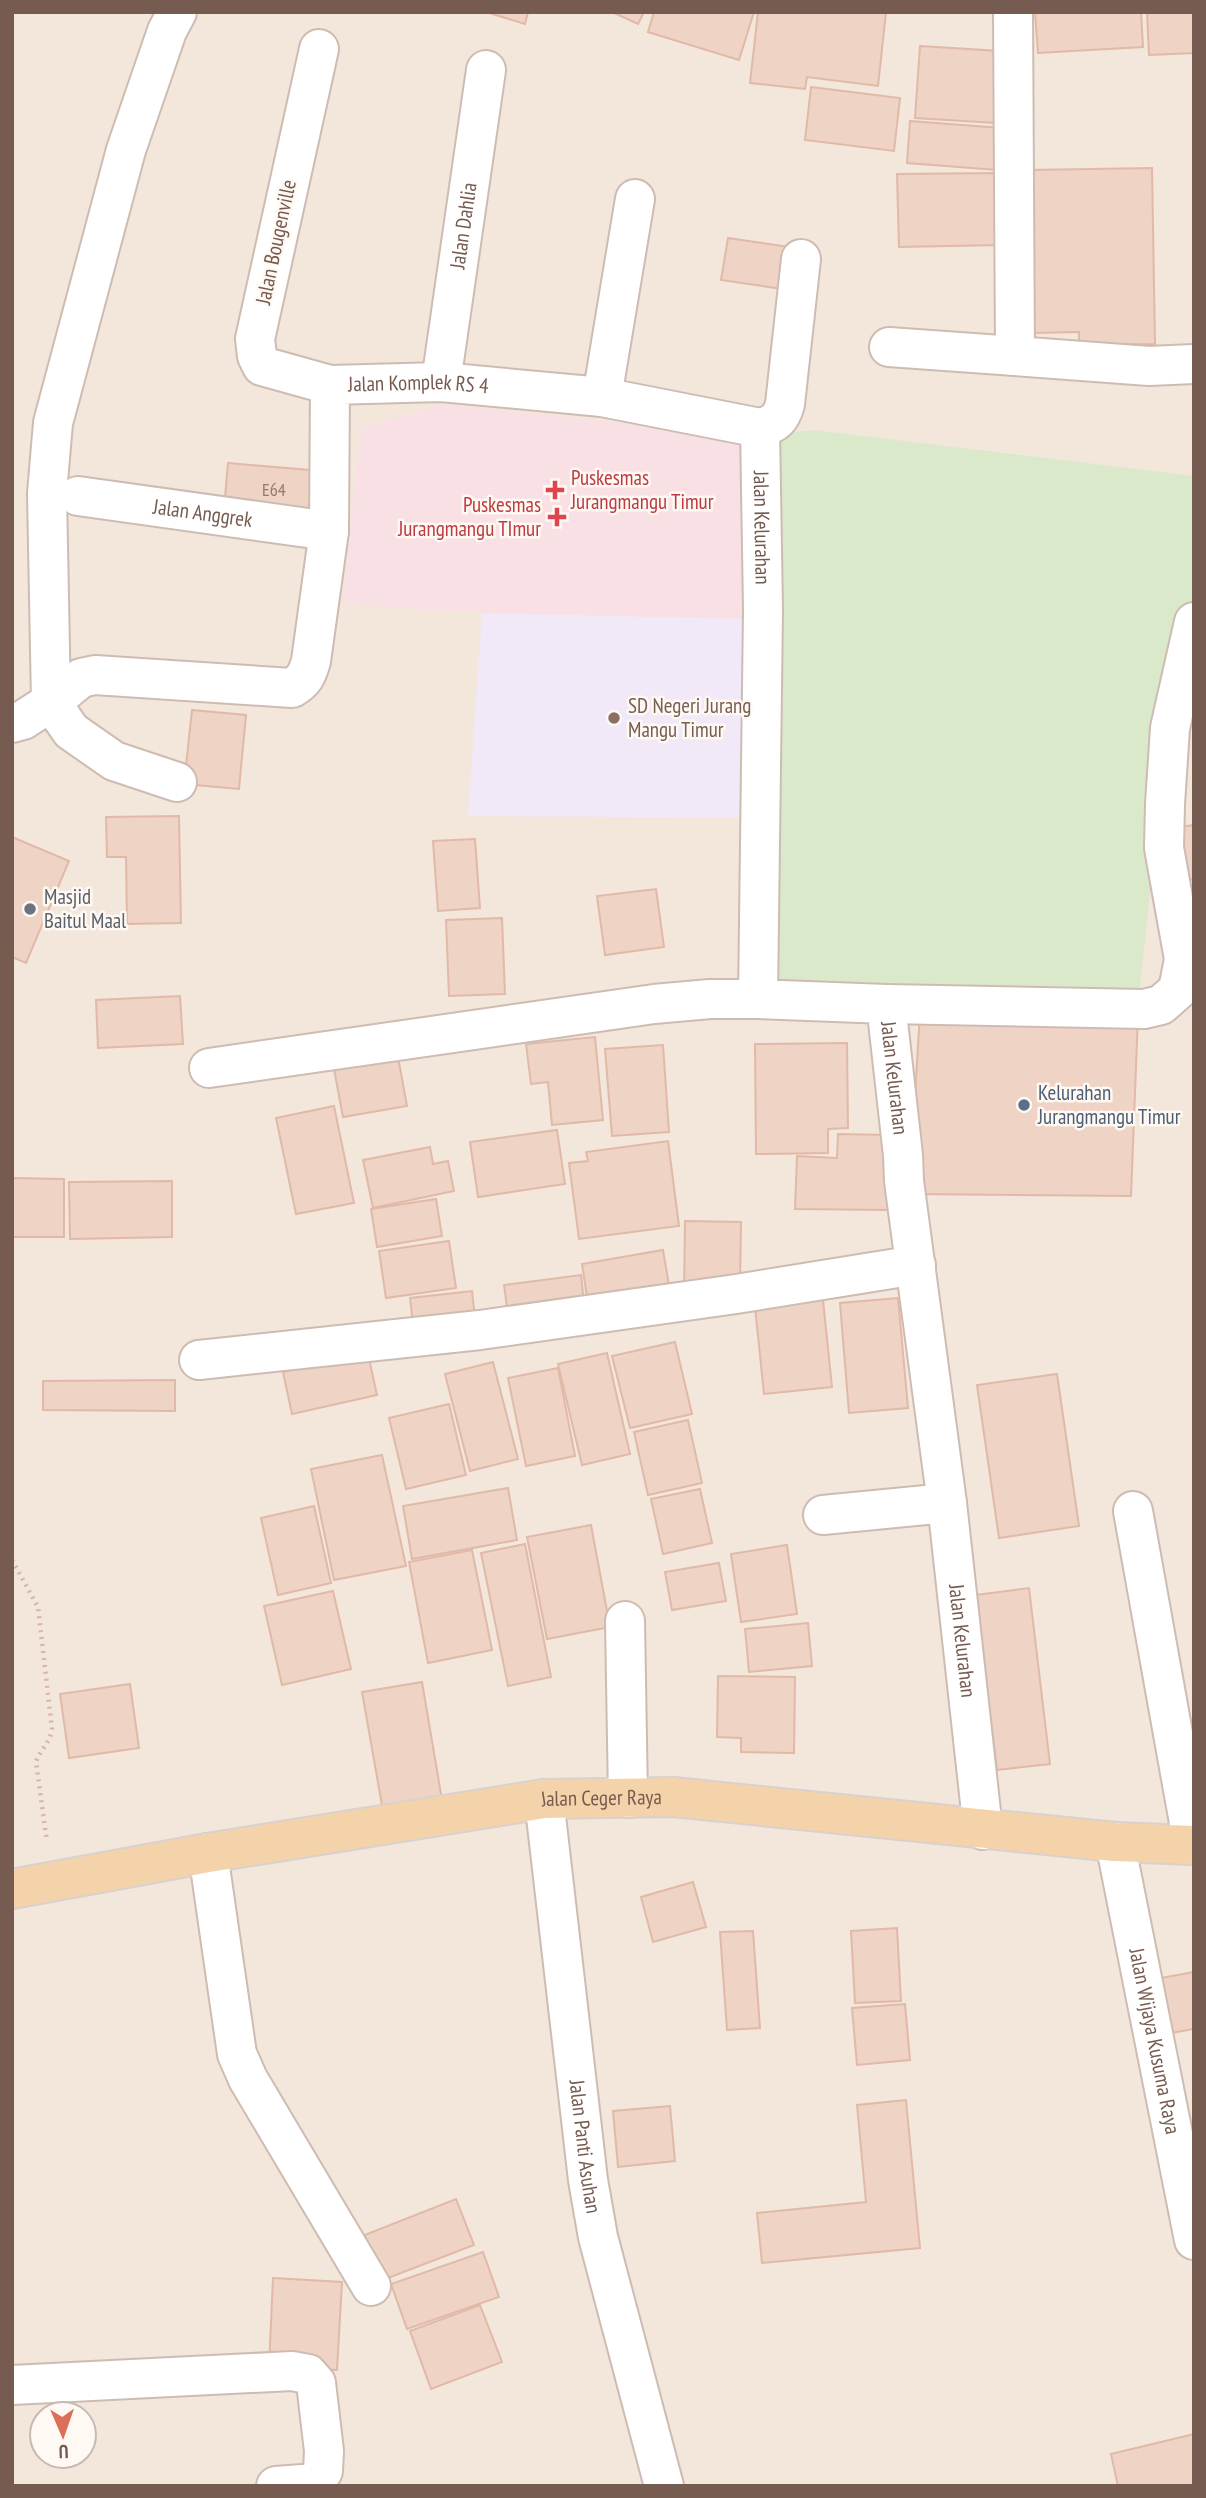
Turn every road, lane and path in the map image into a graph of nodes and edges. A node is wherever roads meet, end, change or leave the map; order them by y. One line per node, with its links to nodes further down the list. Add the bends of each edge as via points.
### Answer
1 (177, 12): 17 (street, via 126,150 53,423 47,493)
2 (1013, 12): 8 (street)
3 (319, 49): 11 (street, Jalan Bougenville, via 255,339 262,366)
4 (486, 70): 10 (street, Jalan Dahlia)
5 (635, 199): 12 (street)
6 (801, 259): 13 (street, via 785,404 782,415)
7 (889, 347): 8 (street)
8 (1015, 356): 9 (street)
9 (1194, 365)
10 (441, 382): 11 (street, Jalan Komplek RS 4); 12 (street, Jalan Komplek RS 4)
11 (330, 385): 15 (street, Jalan Komplek RS 4)
12 (602, 397): 13 (street, Jalan Komplek RS 4)
13 (760, 435): 23 (street, Jalan Kelurahan, via 763,610)
14 (78, 496): 15 (street, Jalan Anggrek)
15 (330, 531): 17 (street, Jalan Komplek RS 4, via 308,674 302,682 292,688 95,675 80,678)
16 (1194, 622): 19 (street)
17 (55, 699): 18 (street); 20 (street, via 71,731 114,761)
18 (12, 723)
19 (1182, 741): 21 (street)
20 (177, 782)
21 (1179, 817): 22 (street, via 1164,848)
22 (1183, 891): 24 (street, via 1185,959 1178,990 1161,1005 1144,1009)
23 (758, 999): 24 (street, Jalan Kelurahan); 25 (street, via 642,1006)
24 (886, 1004): 26 (street, Jalan Kelurahan)
25 (209, 1068)
26 (916, 1265): 27 (street, via 480,1330); 28 (street, Jalan Kelurahan)
27 (199, 1360)
28 (947, 1503): 30 (street); 35 (street, Jalan Kelurahan)
29 (1133, 1511): 37 (street)
30 (823, 1515)
31 (12, 1560): 39 (path, via 38,1607 52,1729 36,1762)
32 (625, 1621): 33 (street)
33 (628, 1798): 34 (main road, Jalan Ceger Raya); 35 (main road, Jalan Ceger Raya, via 686,1798)
34 (544, 1799): 38 (main road, Jalan Ceger Raya); 45 (street, Jalan Panti Asuhan, via 598,2238)
35 (983, 1830): 36 (main road, Jalan Ceger Raya)
36 (1115, 1842): 37 (main road, Jalan Ceger Raya); 41 (street, Jalan Wijaya Kusuma Raya)
37 (1194, 1845)
38 (208, 1853): 39 (main road, Jalan Ceger Raya); 42 (street, via 237,2054)
39 (52, 1881): 40 (main road, Jalan Ceger Raya)
40 (12, 1889)
41 (1194, 2240)
42 (371, 2286)
43 (12, 2385): 44 (street, via 292,2371 308,2374 316,2383 323,2471 316,2483)
44 (276, 2486)
45 (664, 2486)

